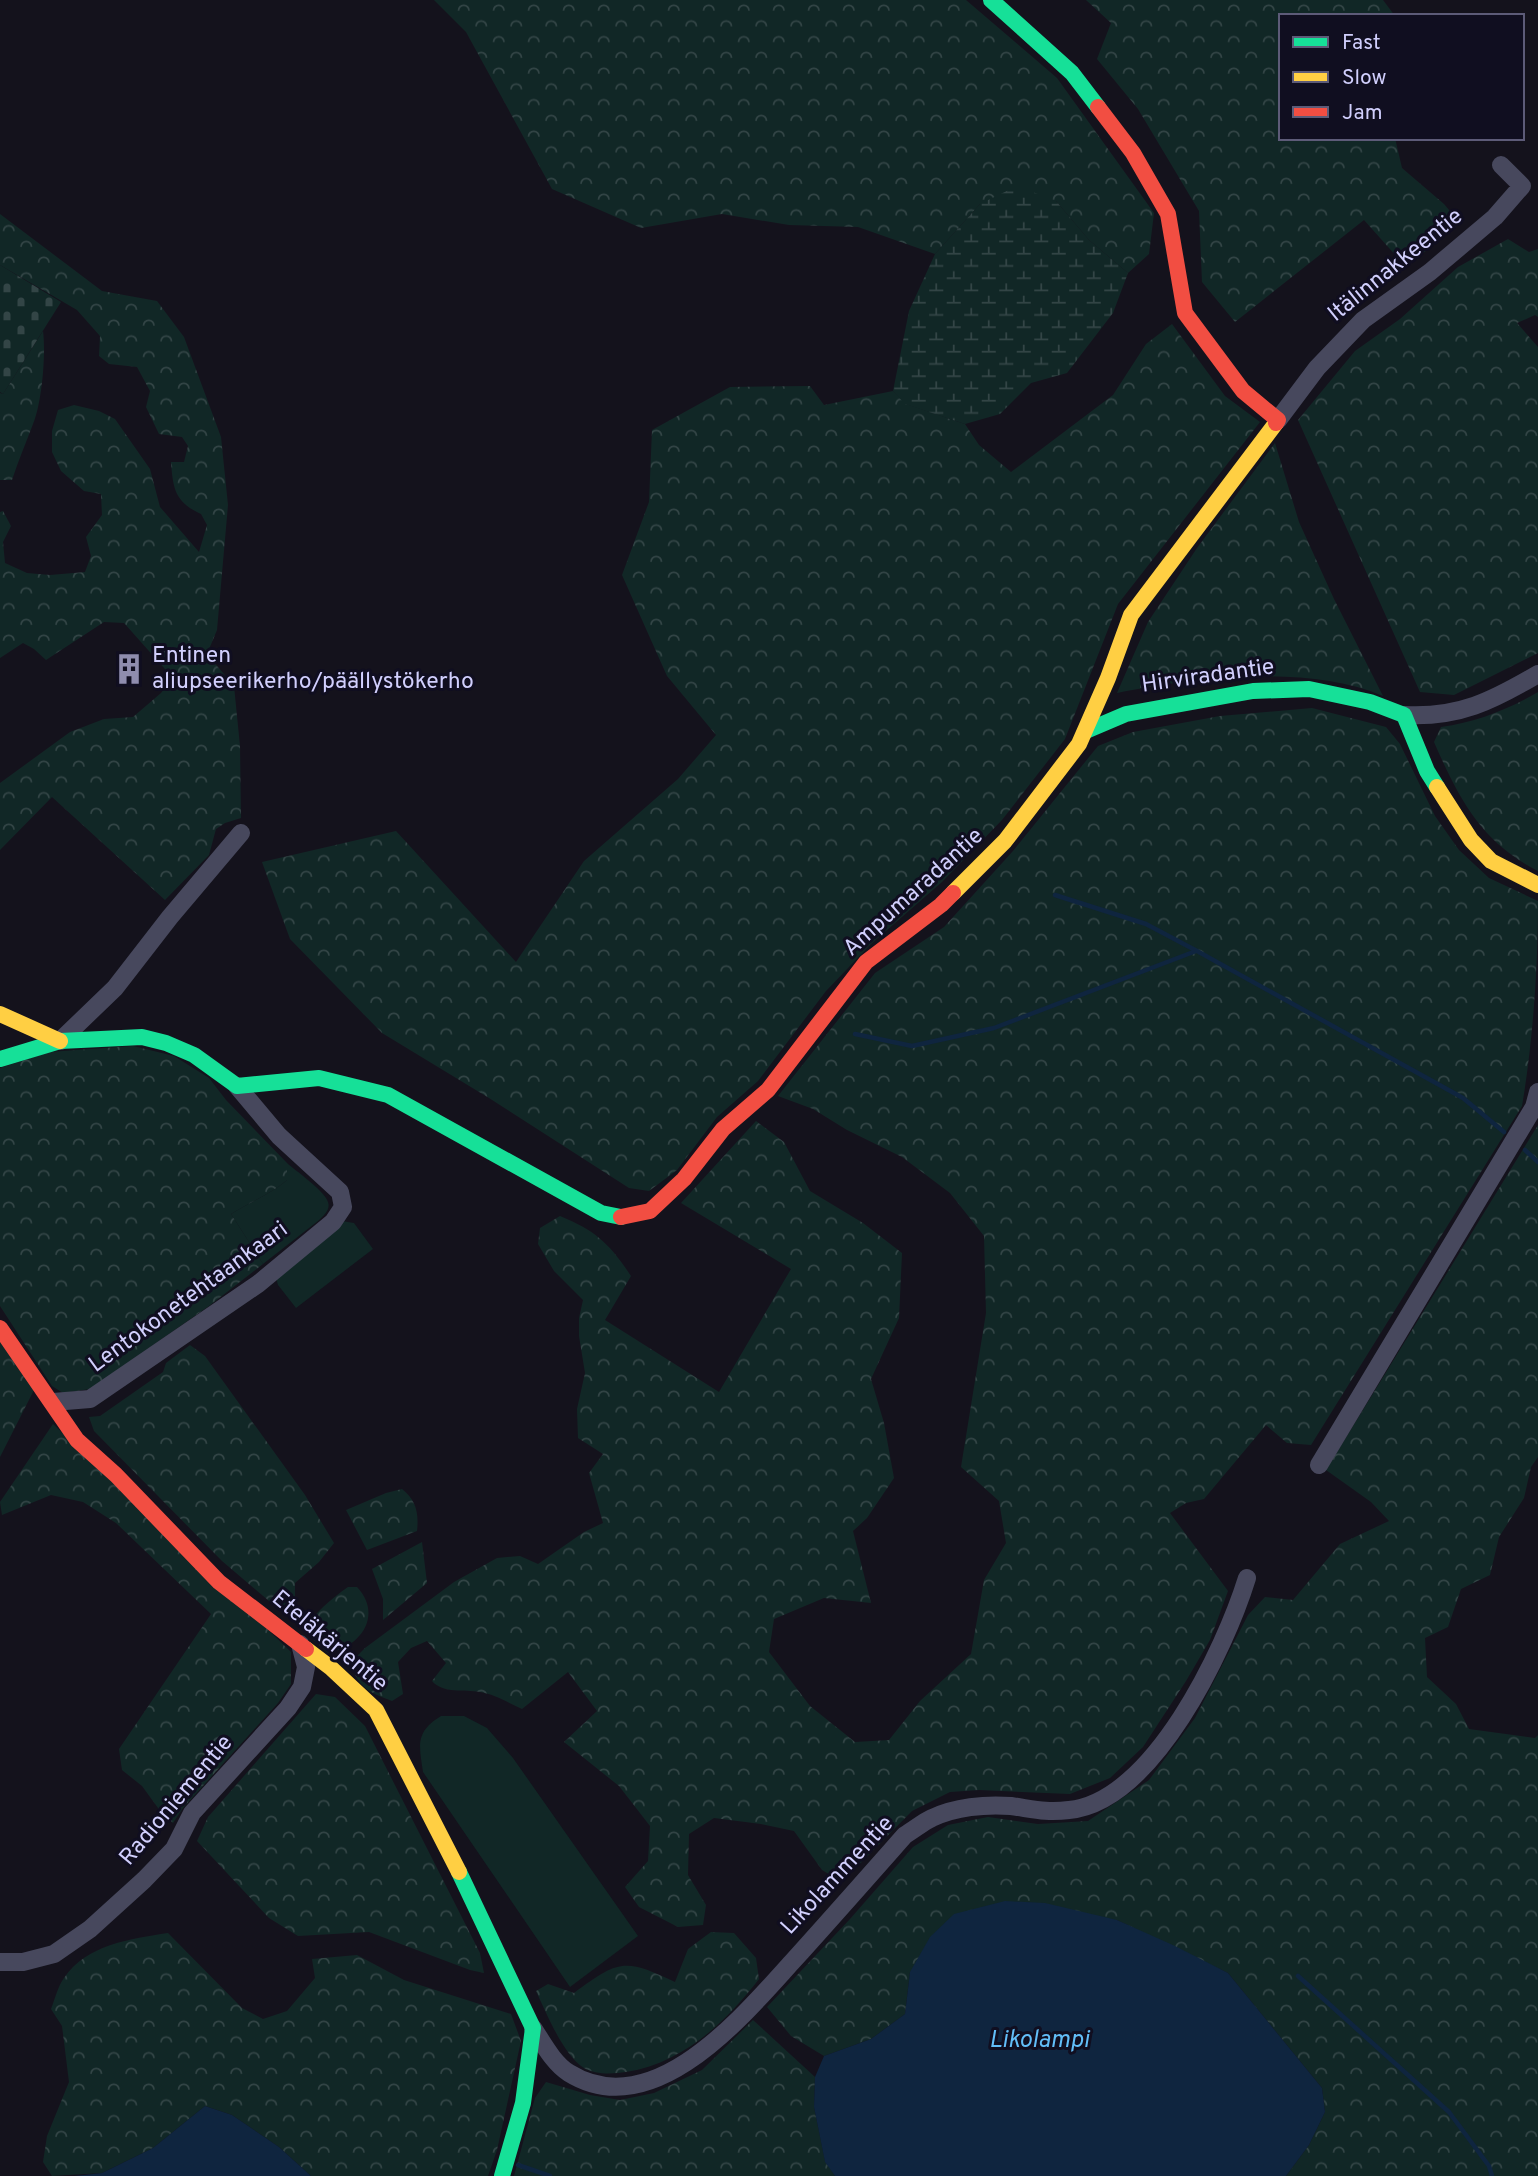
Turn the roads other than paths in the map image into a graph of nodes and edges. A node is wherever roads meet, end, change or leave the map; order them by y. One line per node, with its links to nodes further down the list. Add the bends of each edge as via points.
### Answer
1 (991, 0): 3 (street, via 1072,73 1133,153 1168,214 1185,313 1243,391)
2 (1501, 165): 3 (street, Itälinnakkeentie, via 1522,186 1495,217 1363,320 1317,368)
3 (1278, 420): 6 (street, Ampumaradantie, via 1131,615)
4 (1538, 674): 5 (street, Hirviradantie, via 1464,711)
5 (1404, 715): 6 (street, Hirviradantie, via 1370,702 1309,690 1253,691 1126,714); 8 (street, via 1427,771 1471,840 1491,860)
6 (1086, 731): 12 (street, Ampumaradantie, via 1005,841 941,905 866,962 768,1090 723,1129 650,1211 625,1218 601,1213 388,1096 319,1078)
7 (241, 834): 10 (street, via 115,988)
8 (1538, 885)
9 (0, 1014): 10 (street)
10 (60, 1041): 11 (street, Lentokonetehtaankaari); 12 (street, Lentokonetehtaankaari, via 142,1037 166,1043 194,1055)
11 (0, 1059)
12 (237, 1086): 15 (street, Lentokonetehtaankaari, via 279,1136 340,1192 343,1207 333,1222 258,1284 90,1399)
13 (1538, 1092): 16 (street, via 1534,1107)
14 (0, 1328): 15 (street, Eteläkärjentie)
15 (52, 1402): 18 (street, Eteläkärjentie, via 77,1440 219,1582)
16 (1319, 1465)
17 (1247, 1578): 20 (street, Likolammentie, via 1207,1674 1138,1773 1095,1804 1073,1810 1041,1812 981,1805 932,1818 905,1835 729,2031 687,2063 651,2080 619,2086 587,2082 567,2072 549,2054)
18 (300, 1644): 19 (street, Radioniementie, via 306,1667 302,1687 192,1813 174,1849 90,1929 54,1954); 20 (street, Eteläkärjentie, via 376,1710)
19 (0, 1962)
20 (533, 2028): 21 (street, via 531,2058)
21 (502, 2176)

